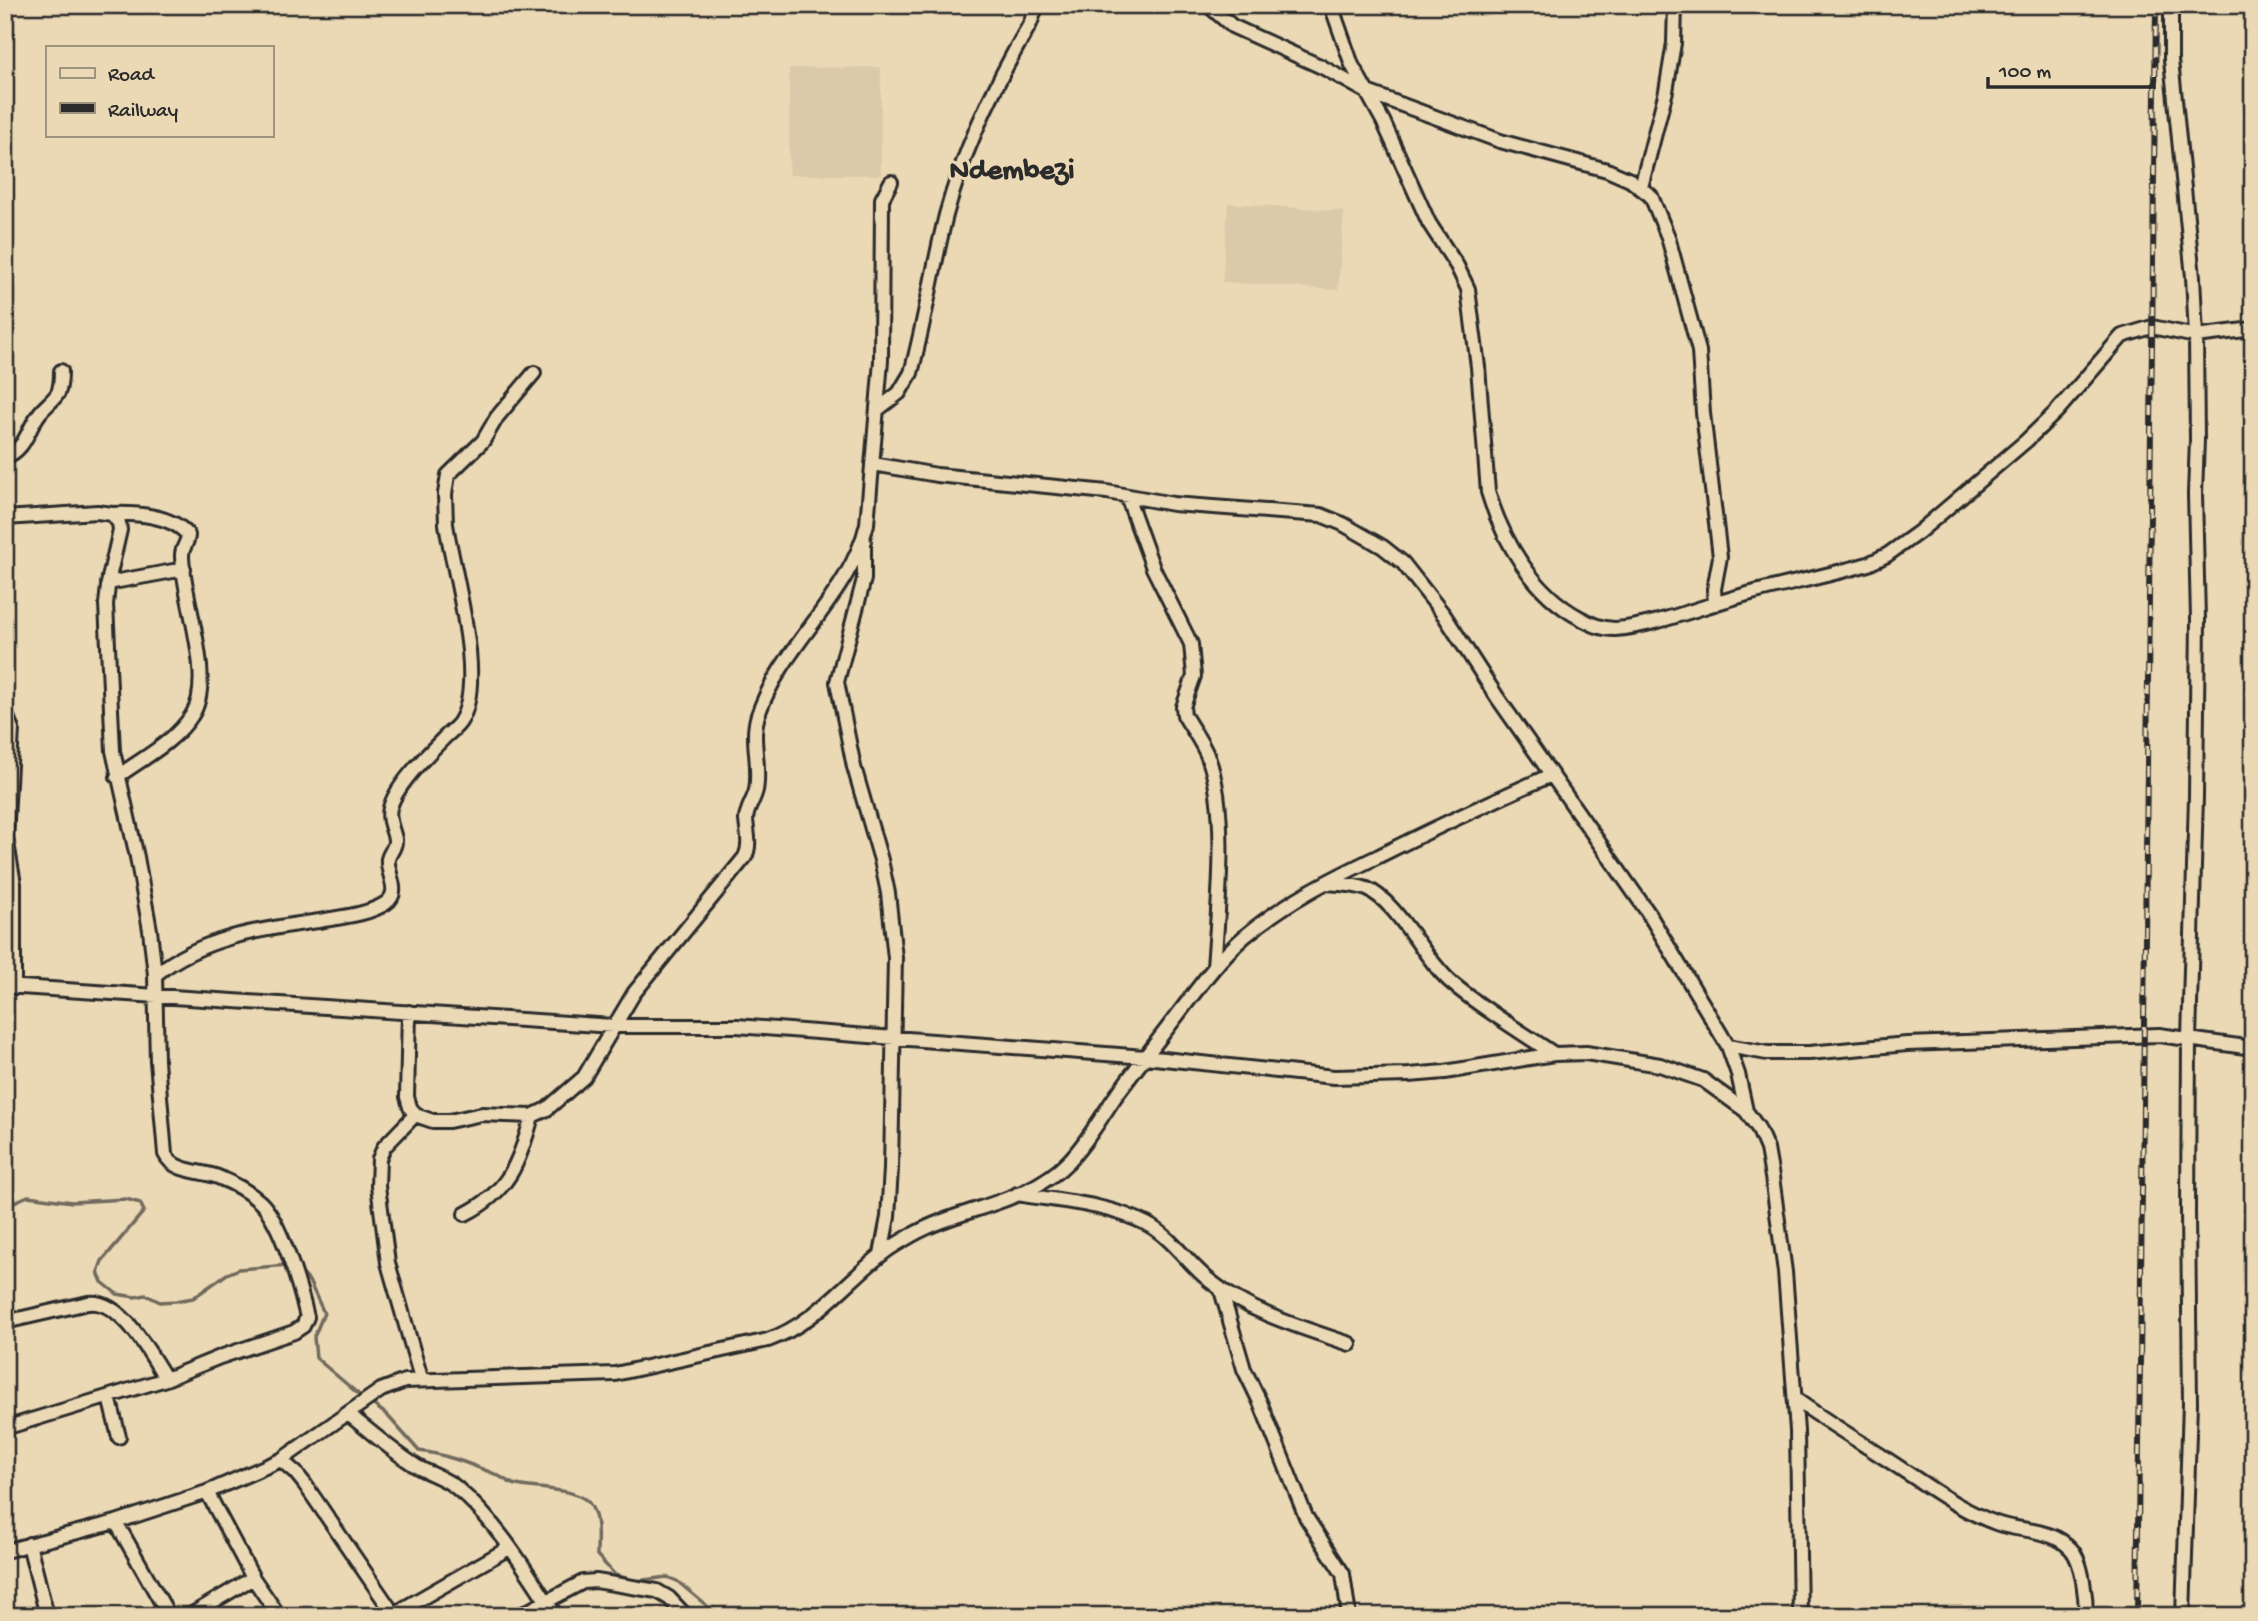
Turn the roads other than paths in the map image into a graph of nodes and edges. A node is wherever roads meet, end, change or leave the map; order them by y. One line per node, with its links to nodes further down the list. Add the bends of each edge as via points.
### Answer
1 (1037, 5): 13 (street, via 962,166 911,373 899,393)
2 (1208, 5): 6 (street, via 1231,26)
3 (1331, 5): 6 (street, via 1343,45)
4 (1675, 5): 8 (street, via 1666,91)
5 (2171, 5): 10 (street, via 2171,60)
6 (1367, 92): 8 (street, via 1500,141 1607,170); 22 (street, via 1429,223 1468,289 1488,492 1498,521 1527,572 1568,611 1607,628)
7 (891, 182): 13 (street, via 882,199)
8 (1641, 187): 22 (street, via 1655,203 1668,237 1699,351 1720,557)
9 (2253, 330): 10 (street)
10 (2196, 336): 22 (street, via 2152,327 2122,336 2026,441 1887,555 1844,571); 34 (street, via 2196,769)
11 (61, 371): 14 (street, via 58,393 40,413 23,444)
12 (534, 373): 28 (street, via 446,481 447,535 471,664 467,699 460,722 409,778 390,808 395,841 388,859 394,891 391,898 359,913 223,939 178,958)
13 (877, 410): 15 (street)
14 (5, 457)
15 (873, 464): 16 (street); 19 (street)
16 (1127, 496): 24 (street, via 1321,515 1383,547 1404,564 1444,615); 27 (street, via 1153,568 1191,644 1194,676 1184,715 1208,759 1217,795 1219,886)
17 (112, 514): 18 (street); 20 (street, via 170,522 186,531); 21 (street, via 120,530)
18 (5, 518)
19 (864, 539): 32 (street, via 785,663 758,715 757,784 746,816 745,857 655,965); 33 (street, via 864,579 837,682 848,743 888,893 895,958)
20 (184, 569): 21 (street); 25 (street, via 198,656 199,703 170,738)
21 (108, 583): 25 (street, via 106,621)
22 (1715, 604)
23 (5, 712): 29 (street, via 12,729 6,837 15,884)
24 (1551, 775): 26 (street); 35 (street, via 1647,911)
25 (117, 777): 28 (street, via 145,902)
26 (1324, 883): 27 (street, via 1278,910); 37 (street, via 1367,889 1383,898 1452,984)
27 (1214, 967): 38 (street)
28 (155, 975): 30 (street)
29 (10, 987): 30 (street)
30 (156, 995): 31 (street); 49 (street, via 166,1157 179,1168 237,1186 269,1212 307,1317 295,1332)
31 (410, 1013): 32 (street); 40 (street, via 407,1097)
32 (613, 1026): 33 (street, via 737,1026); 41 (street, via 584,1077)
33 (894, 1038): 38 (street); 44 (street, via 891,1169)
34 (2189, 1039): 35 (street, via 2159,1035 1956,1042 1810,1053 1767,1053); 36 (street); 74 (street, via 2190,1403)
35 (1728, 1046): 39 (street)
36 (2253, 1048)
37 (1554, 1054): 38 (street, via 1445,1072 1334,1077); 39 (street, via 1598,1054 1660,1065 1703,1080)
38 (1145, 1057): 42 (street, via 1069,1161 1041,1183)
39 (1746, 1111): 51 (street, via 1767,1149 1772,1177)
40 (415, 1115): 41 (street, via 433,1121 482,1114); 48 (street, via 382,1152 377,1186 388,1263)
41 (532, 1116): 43 (street, via 519,1158 504,1184 489,1200)
42 (1016, 1194): 44 (street, via 935,1223); 45 (street, via 1099,1207 1146,1224 1161,1232)
43 (465, 1214)
44 (881, 1254): 48 (street, via 796,1326 768,1340 615,1374)
45 (1221, 1290): 47 (street, via 1279,1319); 71 (street, via 1244,1369 1301,1506 1343,1574)
46 (5, 1322): 49 (street, via 101,1303 129,1324)
47 (1350, 1344)
48 (421, 1378): 52 (street, via 389,1386)
49 (166, 1380): 50 (street)
50 (109, 1397): 53 (street); 54 (street)
51 (1795, 1399): 72 (street); 73 (street, via 1963,1507 1999,1525 2050,1536 2070,1548 2086,1595)
52 (348, 1414): 55 (street); 59 (street, via 413,1464 456,1487)
53 (5, 1428)
54 (119, 1437)
55 (281, 1460): 56 (street); 63 (street, via 304,1483)
56 (207, 1492): 57 (street); 61 (street)
57 (116, 1522): 58 (street); 65 (street)
58 (29, 1544): 60 (street); 64 (street)
59 (509, 1548): 62 (street); 63 (street)
60 (5, 1551)
61 (253, 1578): 66 (street); 67 (street)
62 (546, 1601): 68 (street); 69 (street); 70 (street, via 583,1582 600,1581 657,1591)
63 (394, 1615)
64 (47, 1616)
65 (169, 1616)
66 (189, 1616)
67 (279, 1616)
68 (519, 1616)
69 (556, 1616)
70 (685, 1616)
71 (1349, 1616)
72 (1800, 1616)
73 (2086, 1616)
74 (2183, 1616)

